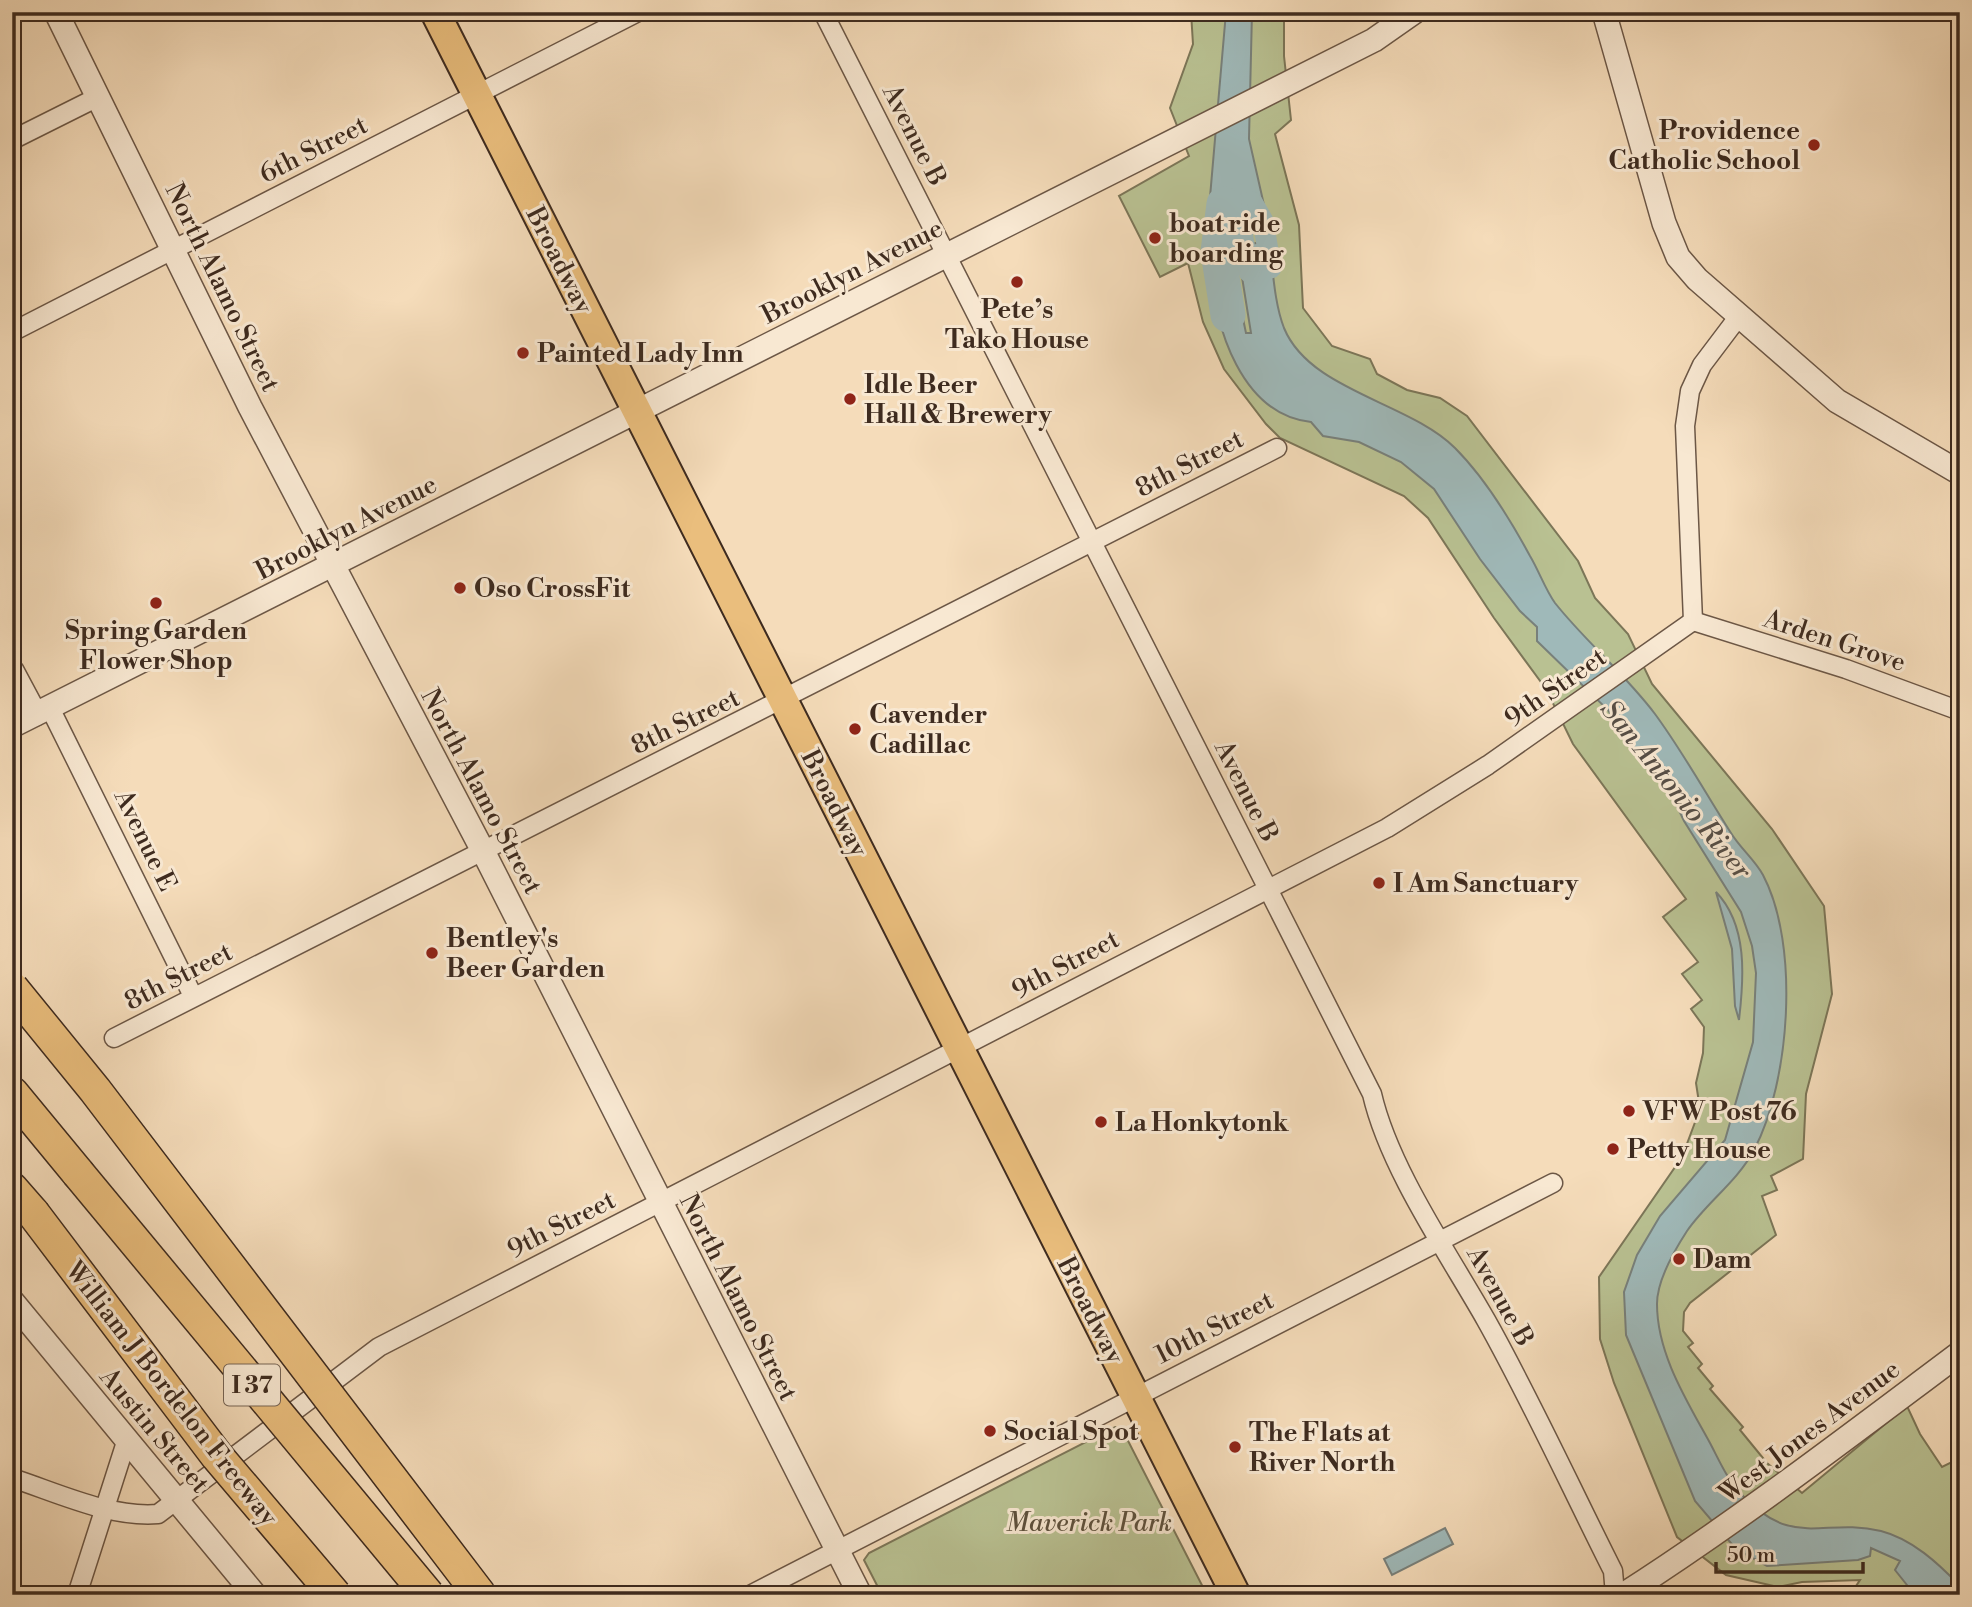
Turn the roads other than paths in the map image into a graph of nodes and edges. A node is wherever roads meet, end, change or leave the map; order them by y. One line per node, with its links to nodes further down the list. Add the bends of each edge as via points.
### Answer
1 (56, 12): 8 (street, North Alamo Street)
2 (435, 12): 7 (main road, Broadway)
3 (638, 12): 7 (street, 6th Street)
4 (823, 12): 11 (street, Avenue B)
5 (1414, 12): 11 (street, Brooklyn Avenue, via 1374,40)
6 (1604, 12): 12 (street, via 1664,223 1678,257)
7 (477, 95): 10 (street, 6th Street); 14 (main road, Broadway)
8 (98, 97): 9 (street); 10 (street, North Alamo Street)
9 (12, 140)
10 (173, 249): 13 (street, 6th Street); 18 (street, North Alamo Street)
11 (946, 255): 14 (street, Brooklyn Avenue); 17 (street, Avenue B)
12 (1739, 316): 16 (street, via 1837,401); 19 (street, via 1702,365 1690,390 1685,426)
13 (12, 332)
14 (636, 412): 18 (street, Brooklyn Avenue); 21 (main road, Broadway)
15 (1278, 448): 17 (street, 8th Street)
16 (1960, 473)
17 (1091, 542): 21 (street, 8th Street); 26 (street, Avenue B)
18 (332, 565): 22 (street, Brooklyn Avenue); 25 (street, North Alamo Street)
19 (1693, 621): 23 (street, Arden Grove); 26 (street, 9th Street, via 1430,804)
20 (12, 671): 22 (street, Avenue E)
21 (783, 701): 25 (street, 8th Street); 30 (main road, Broadway)
22 (43, 711): 24 (street, Brooklyn Avenue); 28 (street, Avenue E)
23 (1960, 711)
24 (12, 726)
25 (483, 851): 28 (street, 8th Street); 34 (street, North Alamo Street)
26 (1267, 888): 30 (street, 9th Street); 35 (street, Avenue B, via 1372,1094 1381,1126)
27 (12, 988): 48 (highway, bridge)
28 (193, 996): 29 (street, 8th Street)
29 (114, 1038)
30 (960, 1048): 34 (street, 9th Street); 38 (main road, Broadway)
31 (12, 1093): 47 (highway, I 37, bridge)
32 (1553, 1183): 35 (street, 10th Street)
33 (12, 1189): 46 (highway, William J Bordelon Freeway / I 37, bridge, via 217,1456)
34 (660, 1202): 41 (street, 9th Street, via 379,1347); 43 (street, North Alamo Street)
35 (1438, 1241): 38 (street, 10th Street); 52 (street, Avenue B, via 1488,1323 1606,1559)
36 (12, 1301): 39 (street, Austin Street)
37 (1960, 1353): 53 (street, West Jones Avenue, via 1780,1488)
38 (1135, 1397): 43 (street, 10th Street); 51 (main road, Broadway)
39 (127, 1439): 41 (street, Austin Street); 42 (street)
40 (12, 1478): 42 (street, 9th Street)
41 (178, 1502): 42 (street, 9th Street, via 158,1514 138,1516); 45 (street, Austin Street)
42 (105, 1508): 44 (street)
43 (837, 1548): 49 (street, 10th Street); 50 (street, North Alamo Street)
44 (77, 1595)
45 (255, 1595)
46 (335, 1595)
47 (429, 1595)
48 (480, 1595)
49 (750, 1595)
50 (860, 1595)
51 (1236, 1595)
52 (1615, 1595)
53 (1623, 1595)

